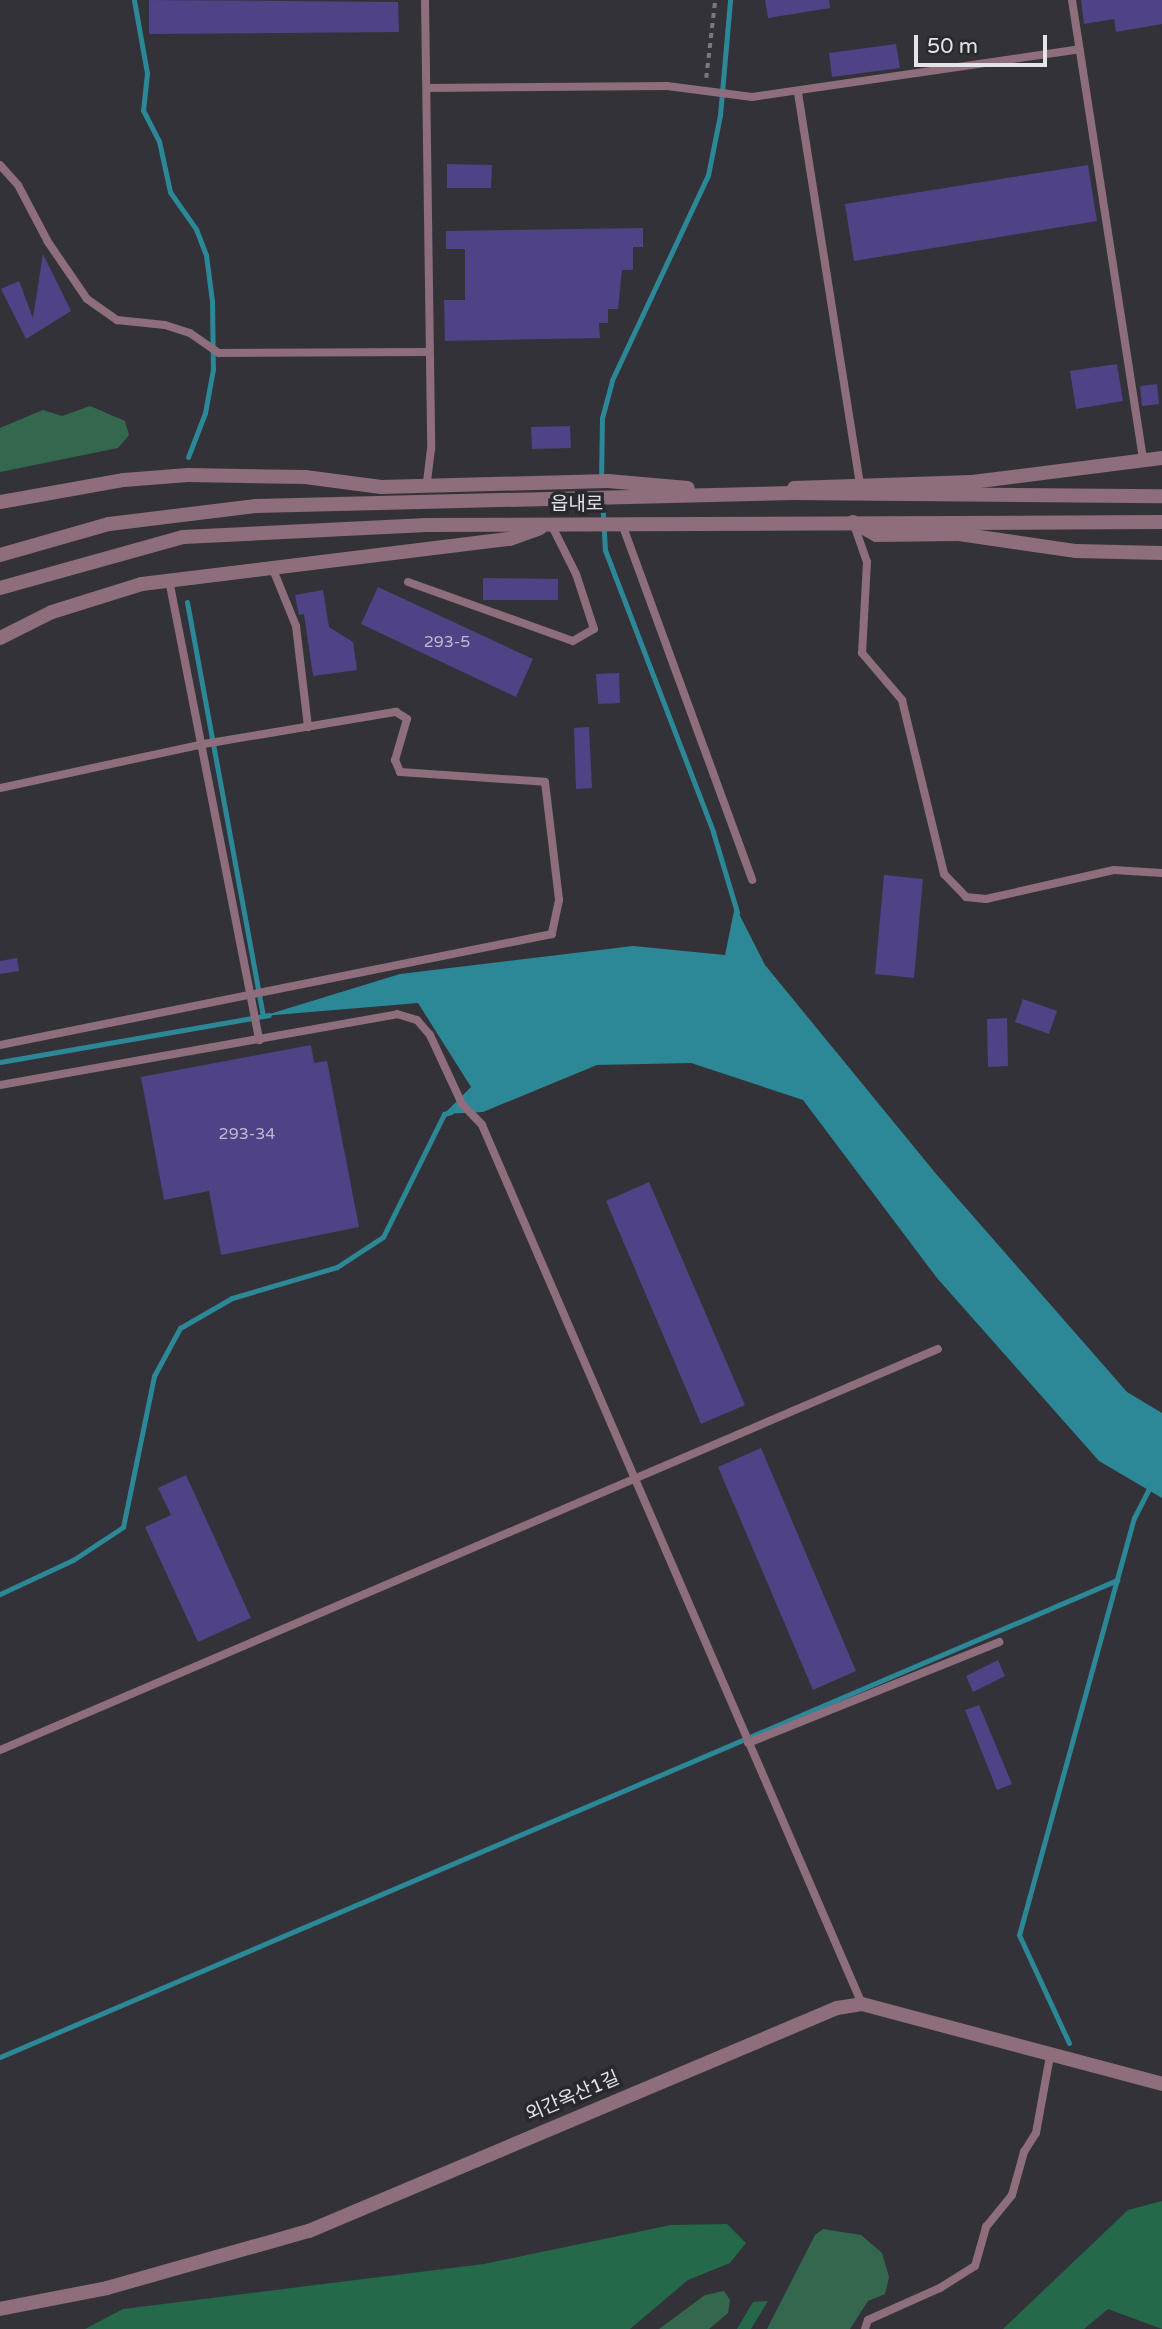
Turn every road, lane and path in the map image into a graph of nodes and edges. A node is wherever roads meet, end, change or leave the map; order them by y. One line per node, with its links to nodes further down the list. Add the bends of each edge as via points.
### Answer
1 (425, 0): 5 (lane)
2 (715, 0): 6 (path)
3 (1072, 0): 4 (lane)
4 (1080, 49): 7 (lane, via 921,70); 11 (lane)
5 (427, 88): 6 (lane, via 667,86); 9 (lane)
6 (705, 93): 7 (lane)
7 (799, 93): 12 (lane)
8 (0, 165): 9 (lane, via 18,185 48,243 88,299 117,320 165,325 219,353)
9 (429, 352): 13 (lane, via 431,450)
10 (1162, 458): 11 (street)
11 (1143, 460): 12 (street, via 972,482)
12 (860, 483): 14 (street)
13 (426, 487): 14 (street, via 608,481); 16 (street, via 381,487 305,477 188,475 124,480)
14 (760, 494): 15 (street, 읍내로); 22 (street, 읍내로, via 352,502 188,512 109,524)
15 (1162, 496)
16 (0, 502)
17 (853, 522): 18 (street, 읍내로); 20 (street, 읍내로); 21 (street, via 876,535 1001,539 1075,551); 31 (lane, via 867,562 862,653 902,700 944,874 967,897 986,899 1114,870)
18 (1162, 522)
19 (551, 524): 20 (street, 읍내로); 23 (street, via 510,539); 25 (lane, via 576,574 594,629 573,641); 26 (street, 읍내로, via 183,537)
20 (619, 524): 32 (lane)
21 (1162, 553)
22 (0, 555)
23 (271, 566): 24 (street); 28 (lane, via 296,626)
24 (169, 579): 27 (street, via 90,598); 29 (lane)
25 (408, 582)
26 (0, 588)
27 (0, 638)
28 (308, 727): 29 (lane); 33 (lane, via 396,712 407,719 395,760 400,772 545,782 559,900 552,934)
29 (204, 744): 30 (lane); 33 (lane)
30 (0, 788)
31 (1162, 873)
32 (752, 880)
33 (247, 995): 34 (lane); 35 (lane)
34 (260, 1040): 36 (lane); 38 (lane, via 397,1014 417,1020 424,1028 462,1104 482,1125)
35 (0, 1045)
36 (0, 1085)
37 (939, 1349): 38 (lane)
38 (634, 1478): 40 (lane); 41 (lane)
39 (999, 1642): 40 (lane)
40 (748, 1743): 42 (lane)
41 (0, 1750)
42 (862, 2004): 43 (street, 외간옥산1길); 45 (street, 외간옥산1길, via 837,2008 309,2231 107,2288)
43 (1050, 2056): 44 (street, 외간옥산1길); 46 (lane, via 1036,2133 1024,2152 1012,2195 986,2227 975,2266 940,2288 868,2320)
44 (1162, 2084)
45 (0, 2309)
46 (865, 2329)

